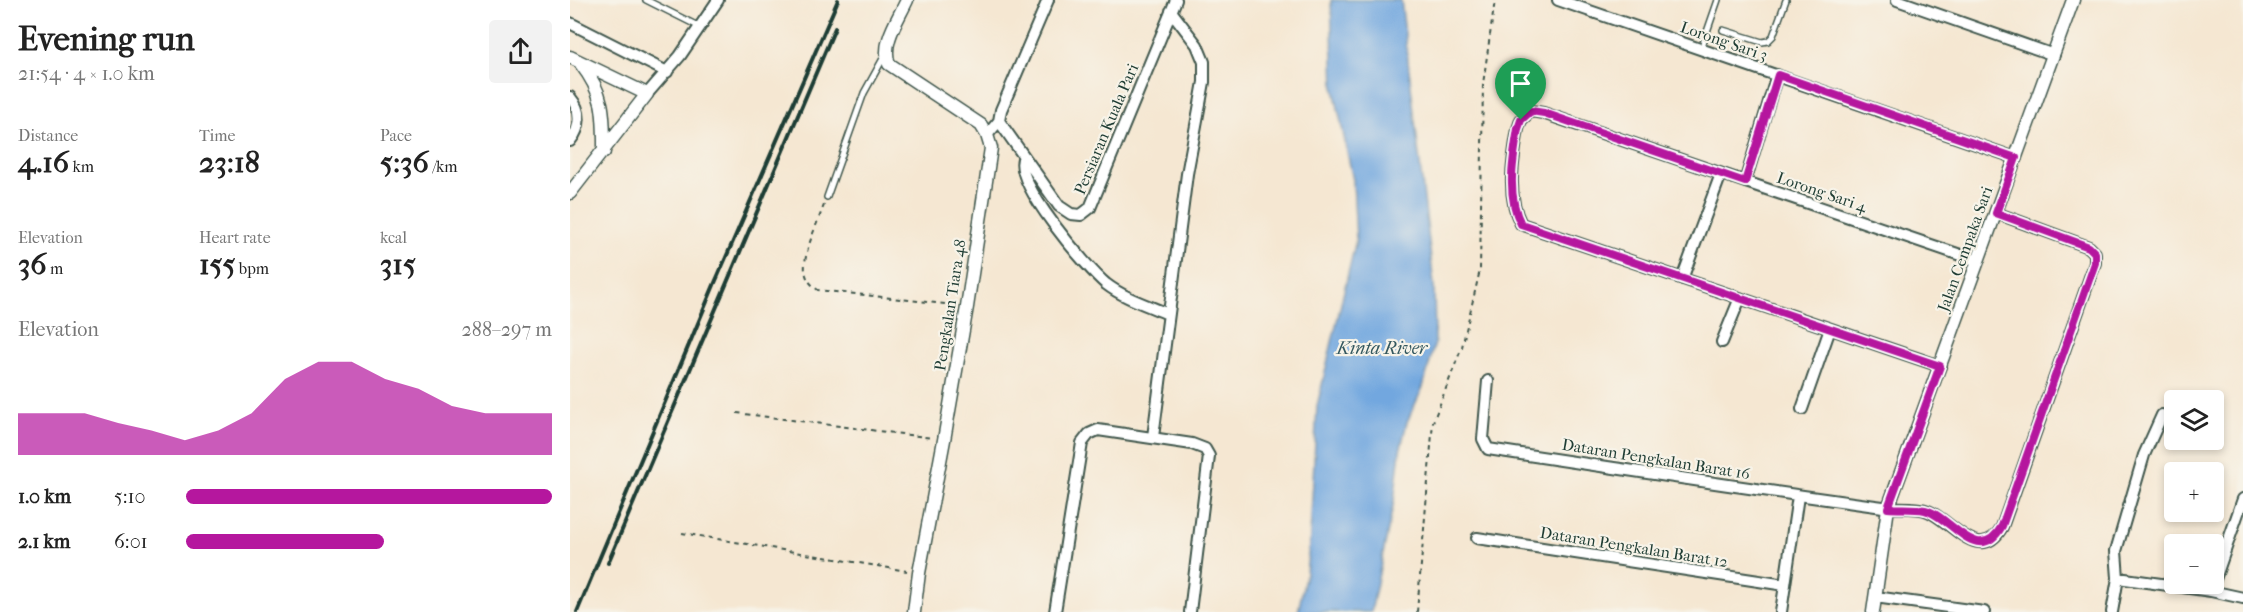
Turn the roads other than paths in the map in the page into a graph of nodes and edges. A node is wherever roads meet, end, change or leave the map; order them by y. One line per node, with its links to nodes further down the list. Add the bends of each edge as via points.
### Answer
1 (646, 0): 13 (lane)
2 (718, 0): 13 (street)
3 (907, 0): 16 (street)
4 (1048, 0): 23 (street)
5 (1176, 0): 11 (street, Persiaran Kuala Pari)
6 (1558, 0): 15 (street, Lorong Sari 3)
7 (1718, 0): 15 (lane)
8 (1786, 0): 14 (lane, via 1768,41)
9 (1897, 0): 17 (street)
10 (2073, 0): 17 (street, Jalan Cempaka Sari)
11 (1171, 11): 27 (street, Persiaran Kuala Pari, via 1090,208 1081,215 1059,206); 37 (street, via 1197,45 1204,62 1204,82)
12 (570, 23): 19 (street)
13 (700, 27): 19 (street)
14 (1723, 30)
15 (1701, 49): 20 (street, Lorong Sari 3)
16 (885, 54): 24 (street, via 894,70 975,120); 32 (lane, via 864,93)
17 (2054, 55): 28 (street, Jalan Cempaka Sari)
18 (574, 59): 21 (street); 26 (street, via 593,80 601,98)
19 (667, 72): 21 (street)
20 (1778, 75): 28 (street, Lorong Sari 3); 30 (street)
21 (647, 94): 26 (street)
22 (570, 97): 25 (street, via 579,116 578,131)
23 (999, 121): 24 (street); 27 (street, Persiaran Kuala Pari)
24 (987, 135): 56 (street, Pengkalan Tiara 48, via 991,159)
25 (570, 141)
26 (604, 152): 31 (street)
27 (1024, 157): 37 (street, via 1028,188 1106,284 1128,298)
28 (2016, 158): 33 (street, Jalan Cempaka Sari)
29 (1721, 174): 30 (street, Lorong Sari 4); 35 (street); 35 (street, Lorong Sari 4, via 1544,113 1531,111 1521,120 1512,188 1521,224)
30 (1745, 182): 34 (street, Lorong Sari 4)
31 (570, 193)
32 (826, 197)
33 (1996, 213): 34 (street, Jalan Cempaka Sari); 47 (street, Dataran Pengkalan Barat 16, via 2089,247 2095,253 2065,353 2002,526 1996,537 1985,542 1969,539 1926,510)
34 (1978, 261): 40 (street, Jalan Cempaka Sari)
35 (1682, 279): 36 (street)
36 (1740, 298): 38 (street); 39 (street)
37 (1168, 314): 44 (street)
38 (1830, 329): 40 (street); 42 (street)
39 (1722, 342)
40 (1940, 366): 47 (street, Jalan Cempaka Sari)
41 (1488, 381): 45 (street, Dataran Pengkalan Barat 16, via 1483,439 1488,449)
42 (1802, 409)
43 (2162, 415): 50 (street, via 2144,455 2116,551)
44 (1153, 437): 57 (street, via 1098,430 1082,443); 58 (street, via 1205,448 1209,456)
45 (1798, 496): 47 (street, Dataran Pengkalan Barat 16); 52 (street)
46 (2243, 499): 49 (street)
47 (1888, 508): 54 (street, Jalan Cempaka Sari)
48 (1478, 538): 52 (street, Dataran Pengkalan Barat 12)
49 (2224, 554)
50 (2118, 578): 51 (street); 62 (street)
51 (2164, 582)
52 (1785, 585): 59 (street)
53 (2224, 590): 55 (street)
54 (1875, 597): 60 (street, Jalan Cempaka Sari); 61 (street)
55 (2243, 598)
56 (914, 612)
57 (1055, 612)
58 (1190, 612)
59 (1781, 612)
60 (1873, 612)
61 (1984, 612)
62 (2112, 612)

